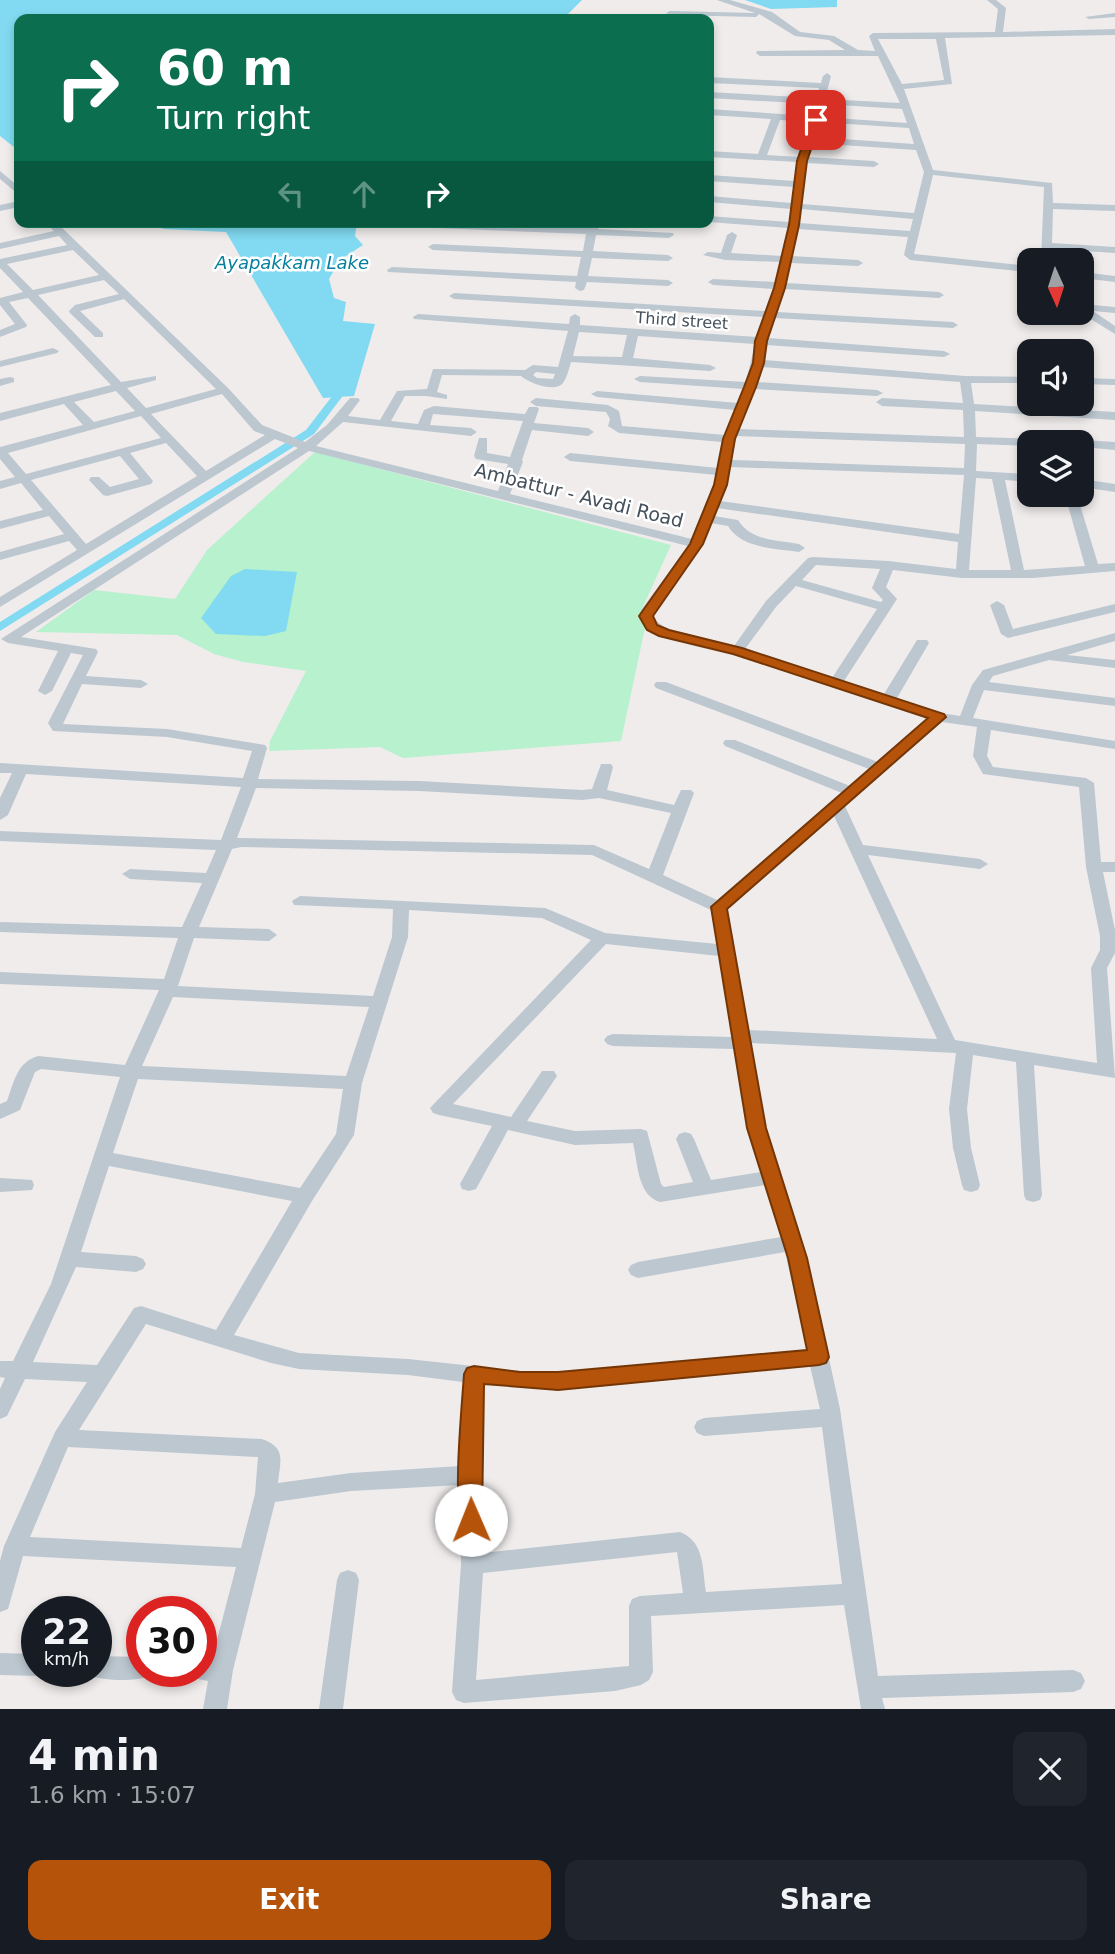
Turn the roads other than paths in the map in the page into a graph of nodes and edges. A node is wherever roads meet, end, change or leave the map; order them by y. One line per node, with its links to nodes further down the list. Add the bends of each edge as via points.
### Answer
1 (721, 0): 5 (street)
2 (991, 0): 10 (street, via 1002,8)
3 (670, 13): 4 (street)
4 (685, 14)
5 (769, 14): 7 (street); 14 (street, via 798,34)
6 (1115, 15): 8 (street)
7 (714, 16)
8 (1089, 17)
9 (1115, 32): 10 (street)
10 (999, 34): 12 (street)
11 (873, 36): 12 (street); 13 (street); 18 (street)
12 (940, 36): 20 (street, via 949,82)
13 (859, 37)
14 (831, 38): 15 (street); 16 (street)
15 (845, 38)
16 (856, 52): 17 (street); 18 (street)
17 (760, 53)
18 (881, 54): 20 (street)
19 (714, 80): 22 (street, via 826,81)
20 (899, 87): 23 (street)
21 (714, 95): 22 (street)
22 (822, 102): 23 (street); 26 (street)
23 (905, 106): 27 (street)
24 (714, 113): 25 (street)
25 (776, 117): 26 (street); 31 (street)
26 (816, 120): 27 (street); 28 (street)
27 (914, 125): 29 (street)
28 (810, 140): 29 (street); 32 (street)
29 (921, 147): 34 (street)
30 (714, 154): 31 (street)
31 (761, 158): 32 (street)
32 (802, 161): 33 (street); 37 (street)
33 (874, 164)
34 (929, 172): 41 (street, via 1049,185); 43 (street)
35 (0, 174): 38 (street)
36 (714, 178): 37 (street)
37 (798, 184): 40 (street)
38 (14, 187)
39 (714, 199): 40 (street)
40 (797, 206): 43 (street); 45 (street)
41 (1049, 206): 42 (street); 55 (street)
42 (1115, 208)
43 (918, 216): 50 (street)
44 (714, 219): 45 (street)
45 (794, 225): 50 (street); 62 (street)
46 (55, 228): 49 (street, Ambattur - Avadi Road)
47 (593, 228): 58 (street)
48 (602, 228): 51 (street)
49 (60, 233): 53 (street); 54 (street, Ambattur - Avadi Road)
50 (912, 234): 65 (street, via 909,255 914,258)
51 (669, 235)
52 (732, 235): 60 (street)
53 (0, 246)
54 (75, 246): 63 (street); 68 (street, Ambattur - Avadi Road)
55 (1048, 246): 57 (street)
56 (433, 247): 58 (street)
57 (1115, 250)
58 (588, 255): 61 (street); 70 (street)
59 (708, 255): 60 (street)
60 (725, 257): 62 (street)
61 (668, 258)
62 (787, 260): 64 (street); 73 (street)
63 (0, 262): 74 (street)
64 (858, 263)
65 (1017, 268)
66 (391, 270): 70 (street)
67 (1094, 276): 69 (street)
68 (104, 277): 74 (street); 76 (street, Ambattur - Avadi Road)
69 (1115, 279)
70 (581, 280): 72 (street); 79 (street)
71 (713, 282): 73 (street)
72 (668, 283)
73 (780, 288): 75 (street); 82 (street)
74 (29, 294): 78 (street); 105 (street)
75 (939, 295)
76 (124, 296): 90 (street, via 74,311); 107 (street, Ambattur - Avadi Road)
77 (454, 296): 79 (street)
78 (1, 301): 89 (street, via 22,325)
79 (576, 304): 82 (street); 86 (street)
80 (1094, 309): 81 (street)
81 (1115, 310)
82 (770, 314): 85 (street); 91 (street)
83 (1094, 316): 87 (street)
84 (418, 317): 86 (street, Third street)
85 (953, 326)
86 (574, 328): 88 (street, Third street); 97 (street)
87 (1115, 331)
88 (633, 332): 91 (street, Third street); 94 (street)
89 (0, 334)
90 (99, 335)
91 (761, 341): 93 (street, Third street); 95 (street)
92 (53, 351): 96 (street)
93 (944, 354)
94 (627, 362): 97 (street); 98 (street)
95 (758, 363): 101 (street); 106 (street)
96 (0, 364)
97 (566, 365): 108 (street, via 533,368 526,373 437,371)
98 (710, 368)
99 (152, 378): 105 (street)
100 (640, 379): 106 (street)
101 (965, 379): 102 (street); 114 (street)
102 (1017, 380)
103 (1094, 381): 104 (street)
104 (1115, 382)
105 (119, 387): 111 (street); 115 (street)
106 (750, 387): 113 (street); 114 (street)
107 (224, 390): 115 (street); 126 (street, Ambattur - Avadi Road, via 258,428)
108 (430, 392): 110 (street); 120 (street, via 401,393)
109 (597, 394): 113 (street)
110 (443, 397)
111 (66, 400): 117 (street); 121 (street)
112 (354, 400): 118 (street)
113 (741, 407): 125 (street)
114 (971, 408): 116 (street); 128 (street)
115 (142, 412): 121 (street); 127 (street)
116 (1115, 416)
117 (0, 417)
118 (341, 418): 120 (street); 132 (street)
119 (528, 422): 122 (street, via 434,410 428,412); 124 (street); 125 (street, via 538,398 608,409 619,429); 137 (street)
120 (384, 423): 122 (street)
121 (91, 426): 134 (street)
122 (423, 427): 123 (street)
123 (471, 432)
124 (589, 432)
125 (730, 435): 128 (street); 138 (street)
126 (278, 437): 132 (street, Ambattur - Avadi Road); 141 (street)
127 (169, 439): 135 (street); 141 (street)
128 (971, 439): 130 (street); 139 (street)
129 (483, 441): 137 (street, via 480,456)
130 (1017, 442)
131 (1094, 445): 133 (street)
132 (304, 446): 148 (street, Ambattur - Avadi Road); 172 (street, via 8,639)
133 (1115, 446)
134 (0, 451): 143 (street)
135 (123, 452): 143 (street); 144 (street, via 147,481 107,492)
136 (570, 457): 138 (street)
137 (517, 462): 148 (street)
138 (724, 468): 139 (street); 149 (street)
139 (970, 473): 140 (street); 155 (street)
140 (998, 476): 142 (street); 164 (street)
141 (205, 477): 158 (street)
142 (1017, 477)
143 (23, 479): 145 (street); 151 (street)
144 (95, 480)
145 (0, 485)
146 (1094, 485): 147 (street)
147 (1115, 488)
148 (503, 496): 156 (street, Ambattur - Avadi Road)
149 (713, 504): 152 (street); 155 (street)
150 (1075, 507): 162 (street)
151 (51, 512): 153 (street); 154 (street)
152 (707, 518): 156 (street); 157 (street, via 733,523 748,539)
153 (2, 520)
154 (72, 536): 158 (street); 159 (street)
155 (965, 538): 163 (street)
156 (696, 544): 173 (street, Ambattur - Avadi Road, via 649,609 647,620 664,633)
157 (799, 548)
158 (84, 550): 166 (street)
159 (0, 556)
160 (888, 565): 163 (street); 165 (street, via 813,561); 168 (street, via 879,588 890,599)
161 (1115, 567): 162 (street)
162 (1093, 569): 164 (street)
163 (962, 574): 164 (street)
164 (1017, 574)
165 (792, 581): 168 (street); 173 (street)
166 (0, 603)
167 (997, 605): 169 (street, via 1008,634)
168 (884, 607): 177 (street)
169 (1115, 608)
170 (1115, 638): 174 (street)
171 (922, 643): 182 (street)
172 (66, 648): 176 (street, via 91,652); 181 (street)
173 (737, 651): 177 (street, Ambattur - Avadi Road)
174 (1043, 657): 175 (street); 180 (street, via 988,673)
175 (1115, 664)
176 (78, 680): 178 (street); 193 (street, via 55,723 58,728 167,733 260,748)
177 (836, 683): 182 (street, Ambattur - Avadi Road)
178 (141, 684)
179 (661, 685): 191 (street)
180 (979, 685): 183 (street); 185 (street)
181 (46, 691)
182 (889, 699): 184 (street, Ambattur - Avadi Road)
183 (1115, 702)
184 (939, 717): 185 (street, Ambattur - Avadi Road); 191 (street)
185 (965, 721): 186 (street, Ambattur - Avadi Road)
186 (985, 724): 188 (street, Ambattur - Avadi Road); 204 (street, via 980,756 988,771 1086,783)
187 (730, 743): 194 (street)
188 (1115, 745)
189 (606, 766): 195 (street)
190 (0, 768): 192 (street)
191 (880, 768): 194 (street)
192 (22, 769): 193 (street); 199 (street)
193 (248, 783): 195 (street); 201 (street)
194 (852, 792): 197 (street)
195 (599, 793): 198 (street)
196 (686, 793): 198 (street)
197 (837, 805): 202 (street); 211 (street)
198 (677, 810): 208 (street)
199 (0, 815)
200 (0, 836): 201 (street)
201 (227, 845): 207 (street); 208 (street, via 594,850)
202 (857, 849): 203 (street); 223 (street)
203 (981, 864)
204 (1094, 867): 205 (street); 217 (street)
205 (1115, 867)
206 (130, 874): 207 (street)
207 (212, 878): 213 (street)
208 (654, 878): 211 (street)
209 (300, 901): 210 (street)
210 (401, 904): 215 (street, via 545,913); 220 (street, via 400,937)
211 (719, 907): 216 (street)
212 (0, 927): 213 (street)
213 (188, 933): 214 (street); 219 (street)
214 (269, 935)
215 (602, 938): 216 (street); 230 (street, via 439,1108)
216 (727, 951): 221 (street)
217 (1110, 956): 226 (street, via 1099,968)
218 (0, 978): 219 (street)
219 (169, 988): 220 (street); 225 (street)
220 (379, 1002): 228 (street)
221 (742, 1039): 222 (street); 223 (street); 233 (street, via 757,1128)
222 (613, 1040)
223 (956, 1046): 224 (street); 237 (street, via 962,1148)
224 (1025, 1057): 226 (street); 239 (street)
225 (131, 1072): 228 (street); 229 (street, via 50,1062 31,1064 14,1105); 232 (street)
226 (1110, 1072)
227 (548, 1076): 230 (street)
228 (353, 1083): 240 (street, via 345,1135)
229 (0, 1112)
230 (509, 1124): 234 (street); 238 (street, via 575,1138 641,1136 652,1187 660,1195)
231 (685, 1139): 238 (street)
232 (102, 1158): 240 (street); 242 (street)
233 (772, 1177): 238 (street); 241 (street)
234 (469, 1184)
235 (0, 1185): 236 (street)
236 (24, 1185)
237 (971, 1185)
238 (705, 1188)
239 (1033, 1195)
240 (305, 1196): 245 (street)
241 (793, 1243): 244 (street); 246 (street)
242 (69, 1259): 243 (street); 247 (street, via 61,1284)
243 (136, 1264)
244 (638, 1270)
245 (222, 1338): 248 (street, via 141,1314); 249 (street, via 299,1361)
246 (819, 1357): 249 (street, via 558,1381); 251 (street)
247 (10, 1370): 248 (street); 250 (street)
248 (105, 1374): 253 (street)
249 (474, 1374): 254 (street)
250 (0, 1410)
251 (831, 1417): 252 (street); 261 (street)
252 (704, 1427)
253 (62, 1438): 255 (street, via 262,1448 270,1453); 256 (street)
254 (470, 1475): 255 (street, via 351,1482); 258 (street)
255 (265, 1494): 257 (street)
256 (15, 1546): 257 (street); 260 (street)
257 (247, 1558): 263 (street)
258 (472, 1564): 262 (street, via 680,1542 688,1548); 269 (street)
259 (348, 1580): 271 (street)
260 (1, 1593)
261 (854, 1594): 262 (street); 268 (street)
262 (696, 1603): 269 (street, via 640,1606 641,1672 637,1675)
263 (217, 1651)
264 (0, 1664): 265 (street)
265 (21, 1665)
266 (1073, 1681): 268 (street)
267 (213, 1687): 270 (street)
268 (871, 1698)
269 (464, 1701)
270 (215, 1709)
271 (331, 1709)

